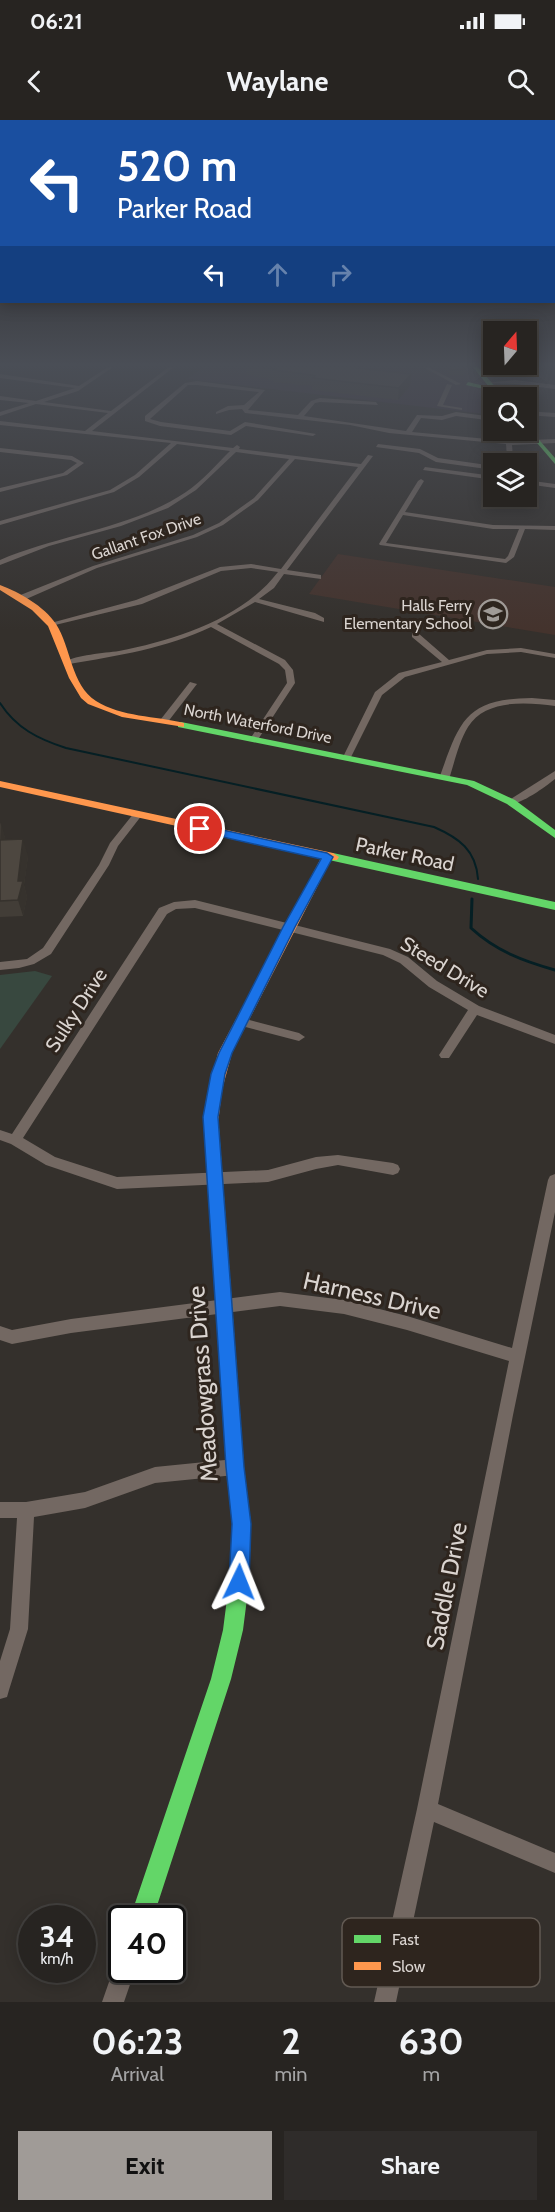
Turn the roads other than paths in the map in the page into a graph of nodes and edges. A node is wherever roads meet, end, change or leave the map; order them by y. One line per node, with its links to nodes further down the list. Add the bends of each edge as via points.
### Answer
1 (35, 455): 15 (street, via 72,458 81,463 65,474)
2 (161, 455): 17 (street, via 112,491)
3 (229, 455): 20 (street, via 172,503)
4 (276, 455): 7 (street)
5 (370, 455): 8 (street)
6 (427, 455): 9 (street, via 436,460)
7 (294, 458): 8 (street); 24 (street, Gallant Fox Drive, via 256,500 221,524 95,567)
8 (361, 466): 21 (street)
9 (483, 466)
10 (425, 469): 11 (street)
11 (483, 477)
12 (421, 482): 16 (street)
13 (537, 484): 14 (street)
14 (555, 486)
15 (0, 490)
16 (401, 513): 18 (street, via 493,527); 18 (street, via 382,544 506,561 511,558)
17 (0, 523)
18 (523, 527): 19 (street)
19 (555, 528)
20 (0, 562)
21 (282, 572): 22 (street); 25 (street); 27 (street, via 251,566 220,568 139,602)
22 (318, 577)
23 (0, 587): 24 (street, North Waterford Drive)
24 (21, 598): 27 (street, North Waterford Drive)
25 (255, 600): 26 (street); 28 (street)
26 (321, 620)
27 (51, 624): 31 (street, North Waterford Drive)
28 (213, 625): 31 (street, via 140,649); 36 (street, via 282,662 288,670 291,683)
29 (415, 635): 32 (street)
30 (555, 656): 32 (street, via 504,651)
31 (69, 662): 35 (street, North Waterford Drive, via 79,691 92,703)
32 (447, 662): 37 (street, via 402,675 386,686 378,694)
33 (193, 684): 35 (street)
34 (555, 703): 39 (street, via 510,702 475,715 460,733)
35 (164, 721): 36 (street, North Waterford Drive)
36 (254, 740): 37 (street, North Waterford Drive)
37 (347, 758): 39 (street, North Waterford Drive)
38 (555, 774): 41 (street)
39 (445, 777): 41 (street, North Waterford Drive, via 470,783)
40 (0, 784): 42 (street, Parker Road)
41 (511, 802): 43 (street, North Waterford Drive)
42 (137, 815): 44 (street, Parker Road); 48 (street, via 113,845 104,866 47,951 27,964)
43 (555, 835)
44 (327, 857): 46 (street, Parker Road); 47 (street, Meadowgrass Drive)
45 (174, 906): 47 (street, Steed Drive, via 195,904); 55 (street, Sulky Drive, via 159,918)
46 (555, 906)
47 (289, 927): 49 (street, Steed Drive, via 395,956); 50 (street, Meadowgrass Drive)
48 (0, 966)
49 (475, 1009): 52 (street, Steed Drive); 53 (street)
50 (242, 1022): 51 (street); 57 (street, Meadowgrass Drive, via 225,1053 214,1095 211,1117)
51 (299, 1037)
52 (555, 1040)
53 (445, 1055)
54 (0, 1135): 55 (street)
55 (15, 1140): 57 (street, via 51,1161 117,1183)
56 (393, 1169): 57 (street, via 338,1160 268,1176)
57 (215, 1180): 59 (street, Meadowgrass Drive)
58 (555, 1180): 61 (street, Saddle Drive)
59 (225, 1305): 60 (street, Harness Drive, via 12,1337); 61 (street, Harness Drive, via 280,1299 344,1307); 62 (street, Meadowgrass Drive)
60 (0, 1333)
61 (518, 1357): 66 (street, Saddle Drive)
62 (235, 1467): 64 (street, via 155,1475 85,1500); 68 (street, Meadowgrass Drive, via 242,1524 233,1630 221,1679)
63 (0, 1510): 64 (street)
64 (27, 1510): 65 (street, via 19,1629)
65 (0, 1690)
66 (427, 1809): 67 (street); 69 (street, Saddle Drive)
67 (555, 1863)
68 (145, 1905)
69 (403, 1918)
70 (120, 1983): 72 (street)
71 (387, 1987): 73 (street, Saddle Drive)
72 (113, 2002)
73 (384, 2002)

